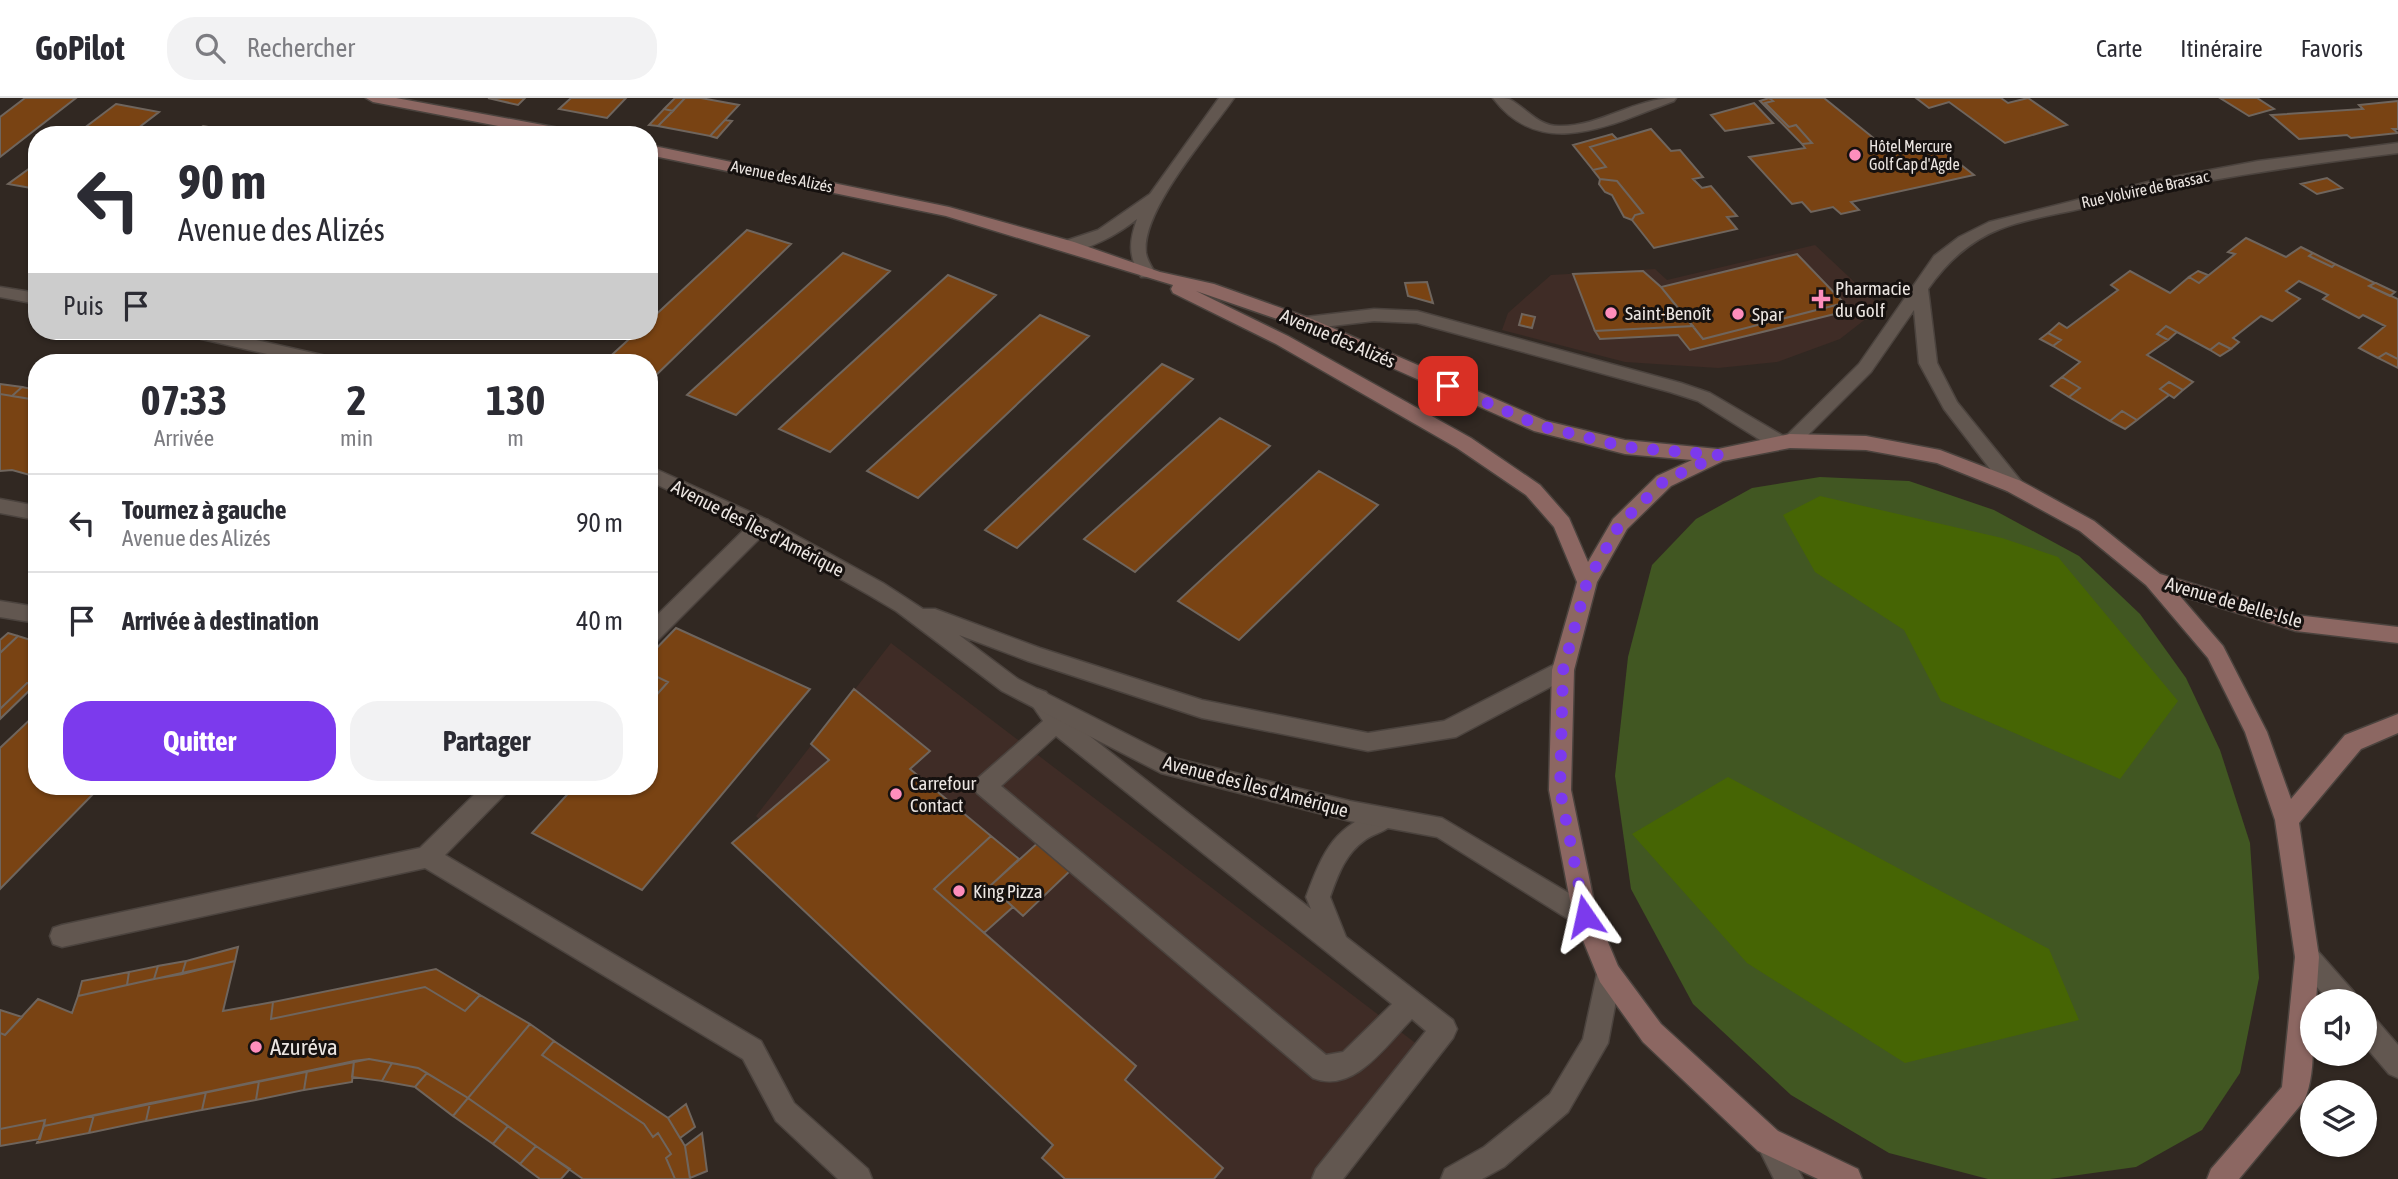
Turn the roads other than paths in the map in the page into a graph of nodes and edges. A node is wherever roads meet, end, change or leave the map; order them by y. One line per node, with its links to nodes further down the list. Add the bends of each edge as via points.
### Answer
1 (373, 98): 7 (street)
2 (1205, 98): 6 (street)
3 (1227, 98): 6 (street)
4 (1500, 98): 5 (street, via 1538,126 1558,131)
5 (1669, 98)
6 (1213, 117): 10 (street)
7 (522, 126)
8 (2398, 148): 13 (street, Rue Volvire de Brassac, via 2258,166 2152,186 1996,225 1965,240 1940,260)
9 (658, 152): 11 (street, Avenue des Alizés, via 949,212)
10 (1158, 193): 11 (street, via 1099,239); 12 (street, via 1142,229 1138,252)
11 (1068, 246): 12 (street, Avenue des Alizés)
12 (1152, 274): 16 (street, Avenue des Alizés, via 1209,288); 27 (street, Avenue des Alizés, via 1282,340 1464,443 1533,491 1562,523)
13 (1921, 291): 19 (street, Rue Volvire de Brassac, via 1865,368); 22 (street, via 1928,363 1950,405)
14 (0, 292): 15 (street)
15 (28, 297)
16 (1306, 323): 19 (street, via 1374,315 1417,317 1675,387 1704,397); 20 (street, Avenue des Alizés, via 1541,426 1625,447)
17 (232, 340): 18 (street)
18 (292, 354)
19 (1785, 442): 20 (street); 22 (street, via 1891,447 1940,457)
20 (1719, 455): 27 (street, via 1664,481 1620,524)
21 (658, 476): 25 (street, Avenue des Îles d'Amérique)
22 (2014, 486): 26 (street, via 2087,526)
23 (0, 506): 24 (street)
24 (28, 511)
25 (761, 525): 28 (street, Avenue des Îles d'Amérique); 31 (street)
26 (2153, 579): 32 (street, Avenue de Belle-Isle, via 2296,623); 39 (street, via 2216,652 2256,732)
27 (1587, 582): 33 (street)
28 (903, 605): 33 (street, Avenue des Îles d'Amérique, via 1035,655 1202,709 1368,743 1448,730); 34 (street, Avenue des Îles d'Amérique, via 1010,685)
29 (0, 609): 30 (street)
30 (28, 614)
31 (658, 627)
32 (2398, 635)
33 (1563, 670): 41 (street, via 1560,790)
34 (1038, 698): 35 (street); 38 (street, Avenue des Îles d'Amérique, via 1168,766)
35 (1056, 723): 43 (street); 47 (street, via 985,786 1322,1069 1350,1064)
36 (2398, 723): 39 (street, via 2353,742)
37 (489, 795): 40 (street)
38 (1385, 818): 41 (street, Avenue des Îles d'Amérique, via 1441,828); 43 (street, via 1356,833 1332,858 1318,897)
39 (2287, 820): 44 (street)
40 (427, 857): 42 (street); 51 (street, via 751,1051 785,1112)
41 (1585, 916): 45 (street)
42 (62, 936)
43 (1336, 944): 47 (street)
44 (2308, 957): 46 (street); 56 (street, via 2295,1092)
45 (1609, 974): 50 (street, via 1652,1033); 53 (street, via 1595,1043 1559,1103 1494,1157)
46 (2334, 989)
47 (1411, 1002): 52 (street, via 1444,1029)
48 (2377, 1040): 49 (street)
49 (2398, 1065)
50 (1768, 1141): 54 (street); 55 (street)
51 (858, 1179)
52 (1326, 1179)
53 (1455, 1179)
54 (1789, 1179)
55 (1848, 1179)
56 (2221, 1179)

